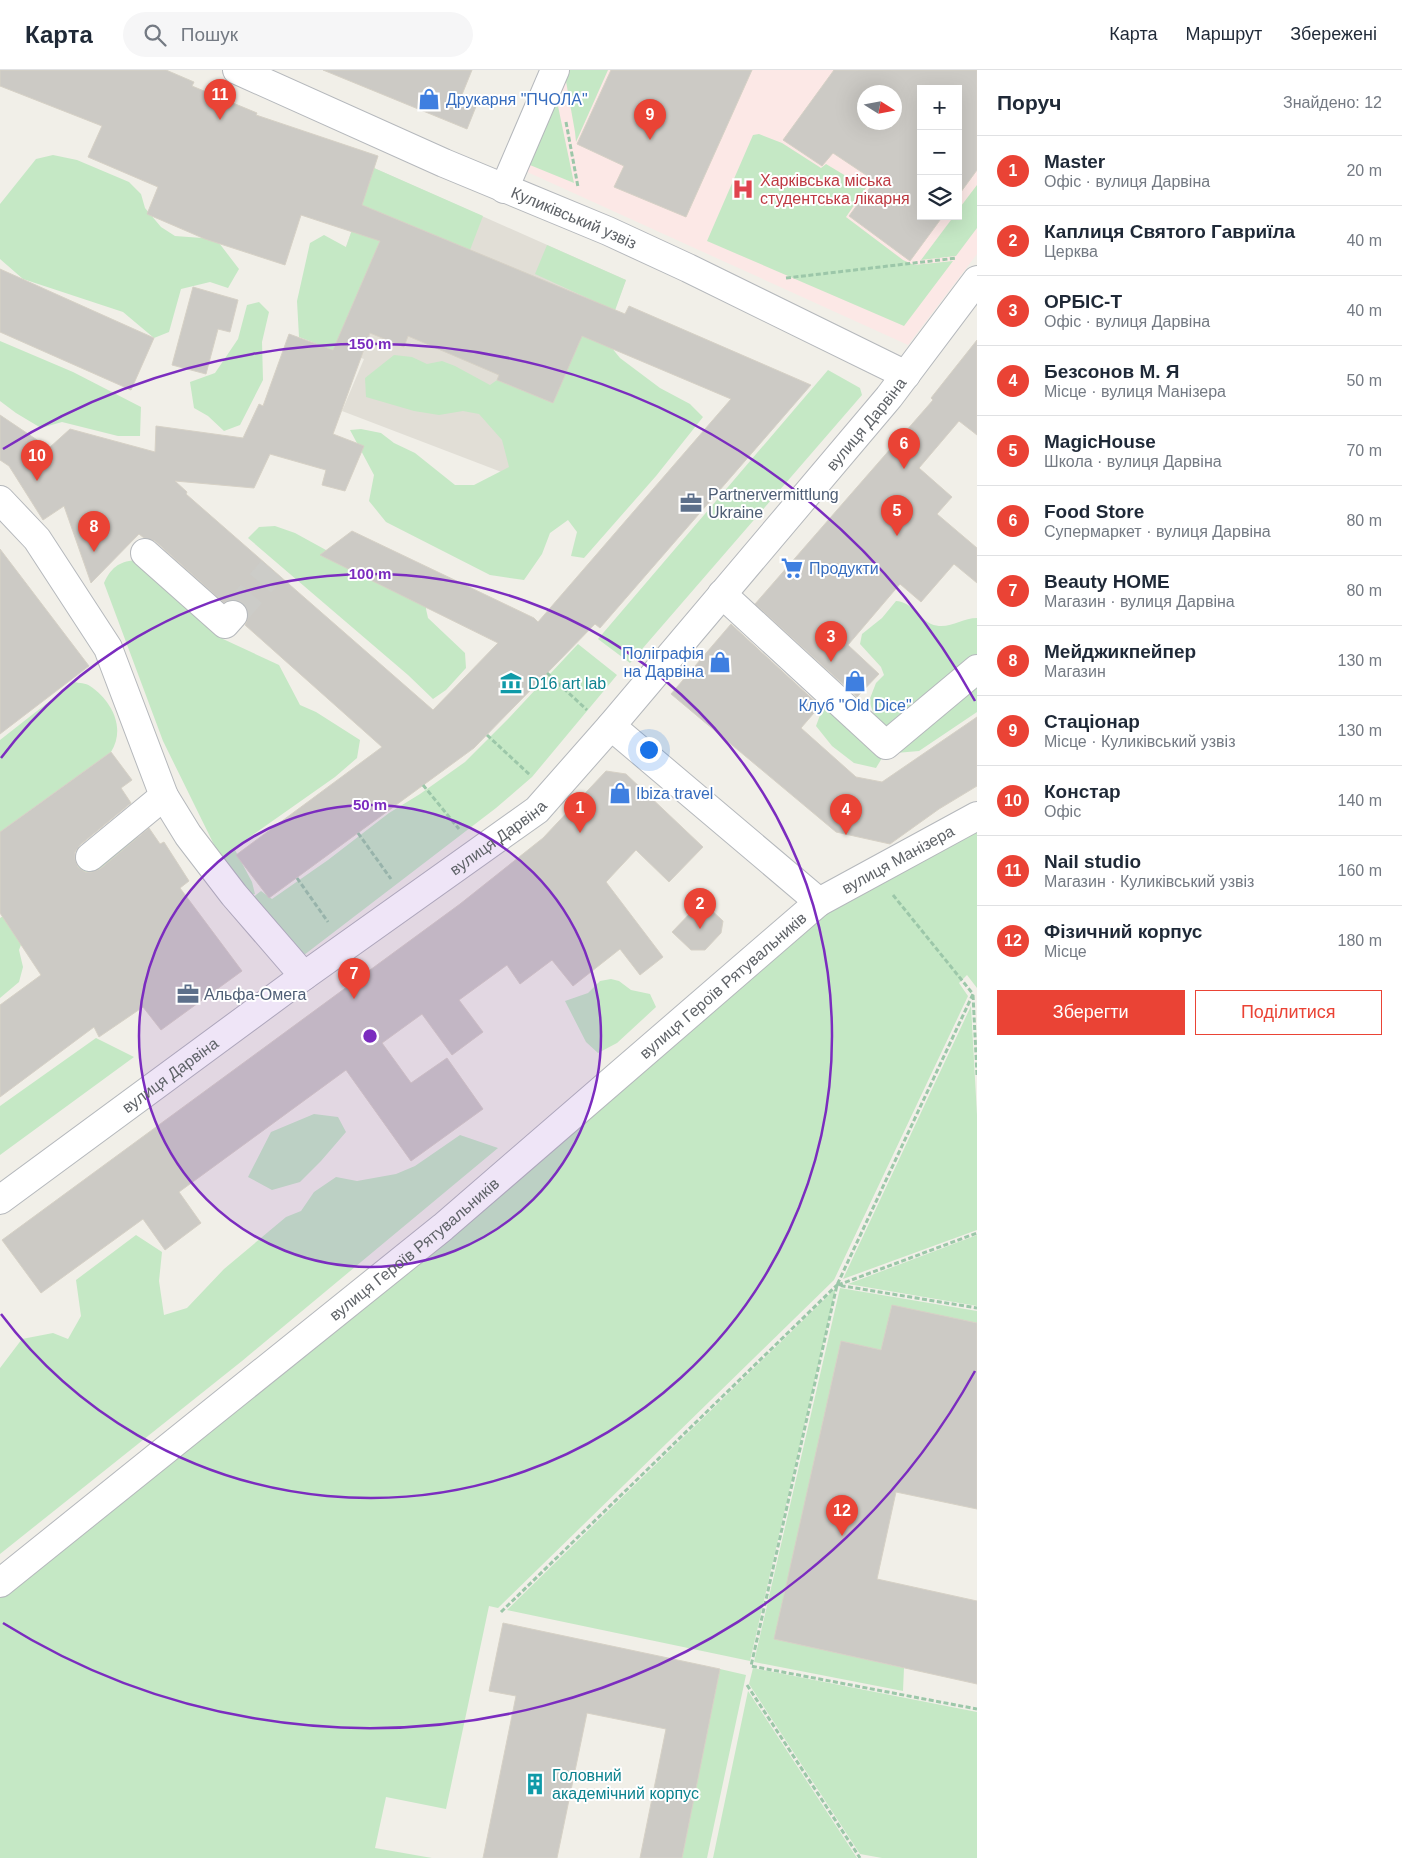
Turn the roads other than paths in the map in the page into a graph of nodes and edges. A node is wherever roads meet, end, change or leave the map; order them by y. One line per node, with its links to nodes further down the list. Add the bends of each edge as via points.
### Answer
1 (237, 70): 3 (street, Куликівський узвіз)
2 (555, 70): 3 (street)
3 (504, 188): 5 (street, Куликівський узвіз, via 688,268)
4 (977, 280): 5 (street, вулиця Дарвіна)
5 (906, 375): 8 (street, вулиця Дарвіна)
6 (0, 500): 12 (street, via 37,539 108,648)
7 (146, 553): 9 (street, via 225,624)
8 (722, 594): 10 (street, via 886,745); 11 (street, вулиця Дарвіна)
9 (233, 615)
10 (977, 668)
11 (611, 726): 15 (street); 16 (street, вулиця Дарвіна, via 537,810)
12 (164, 796): 14 (street); 16 (street, via 188,835 234,895)
13 (977, 816): 15 (street, вулиця Манізера)
14 (90, 857)
15 (819, 902): 18 (street, вулиця Героїв Рятувальників, via 443,1227)
16 (304, 976): 17 (street, вулиця Дарвіна)
17 (0, 1200)
18 (0, 1583)

